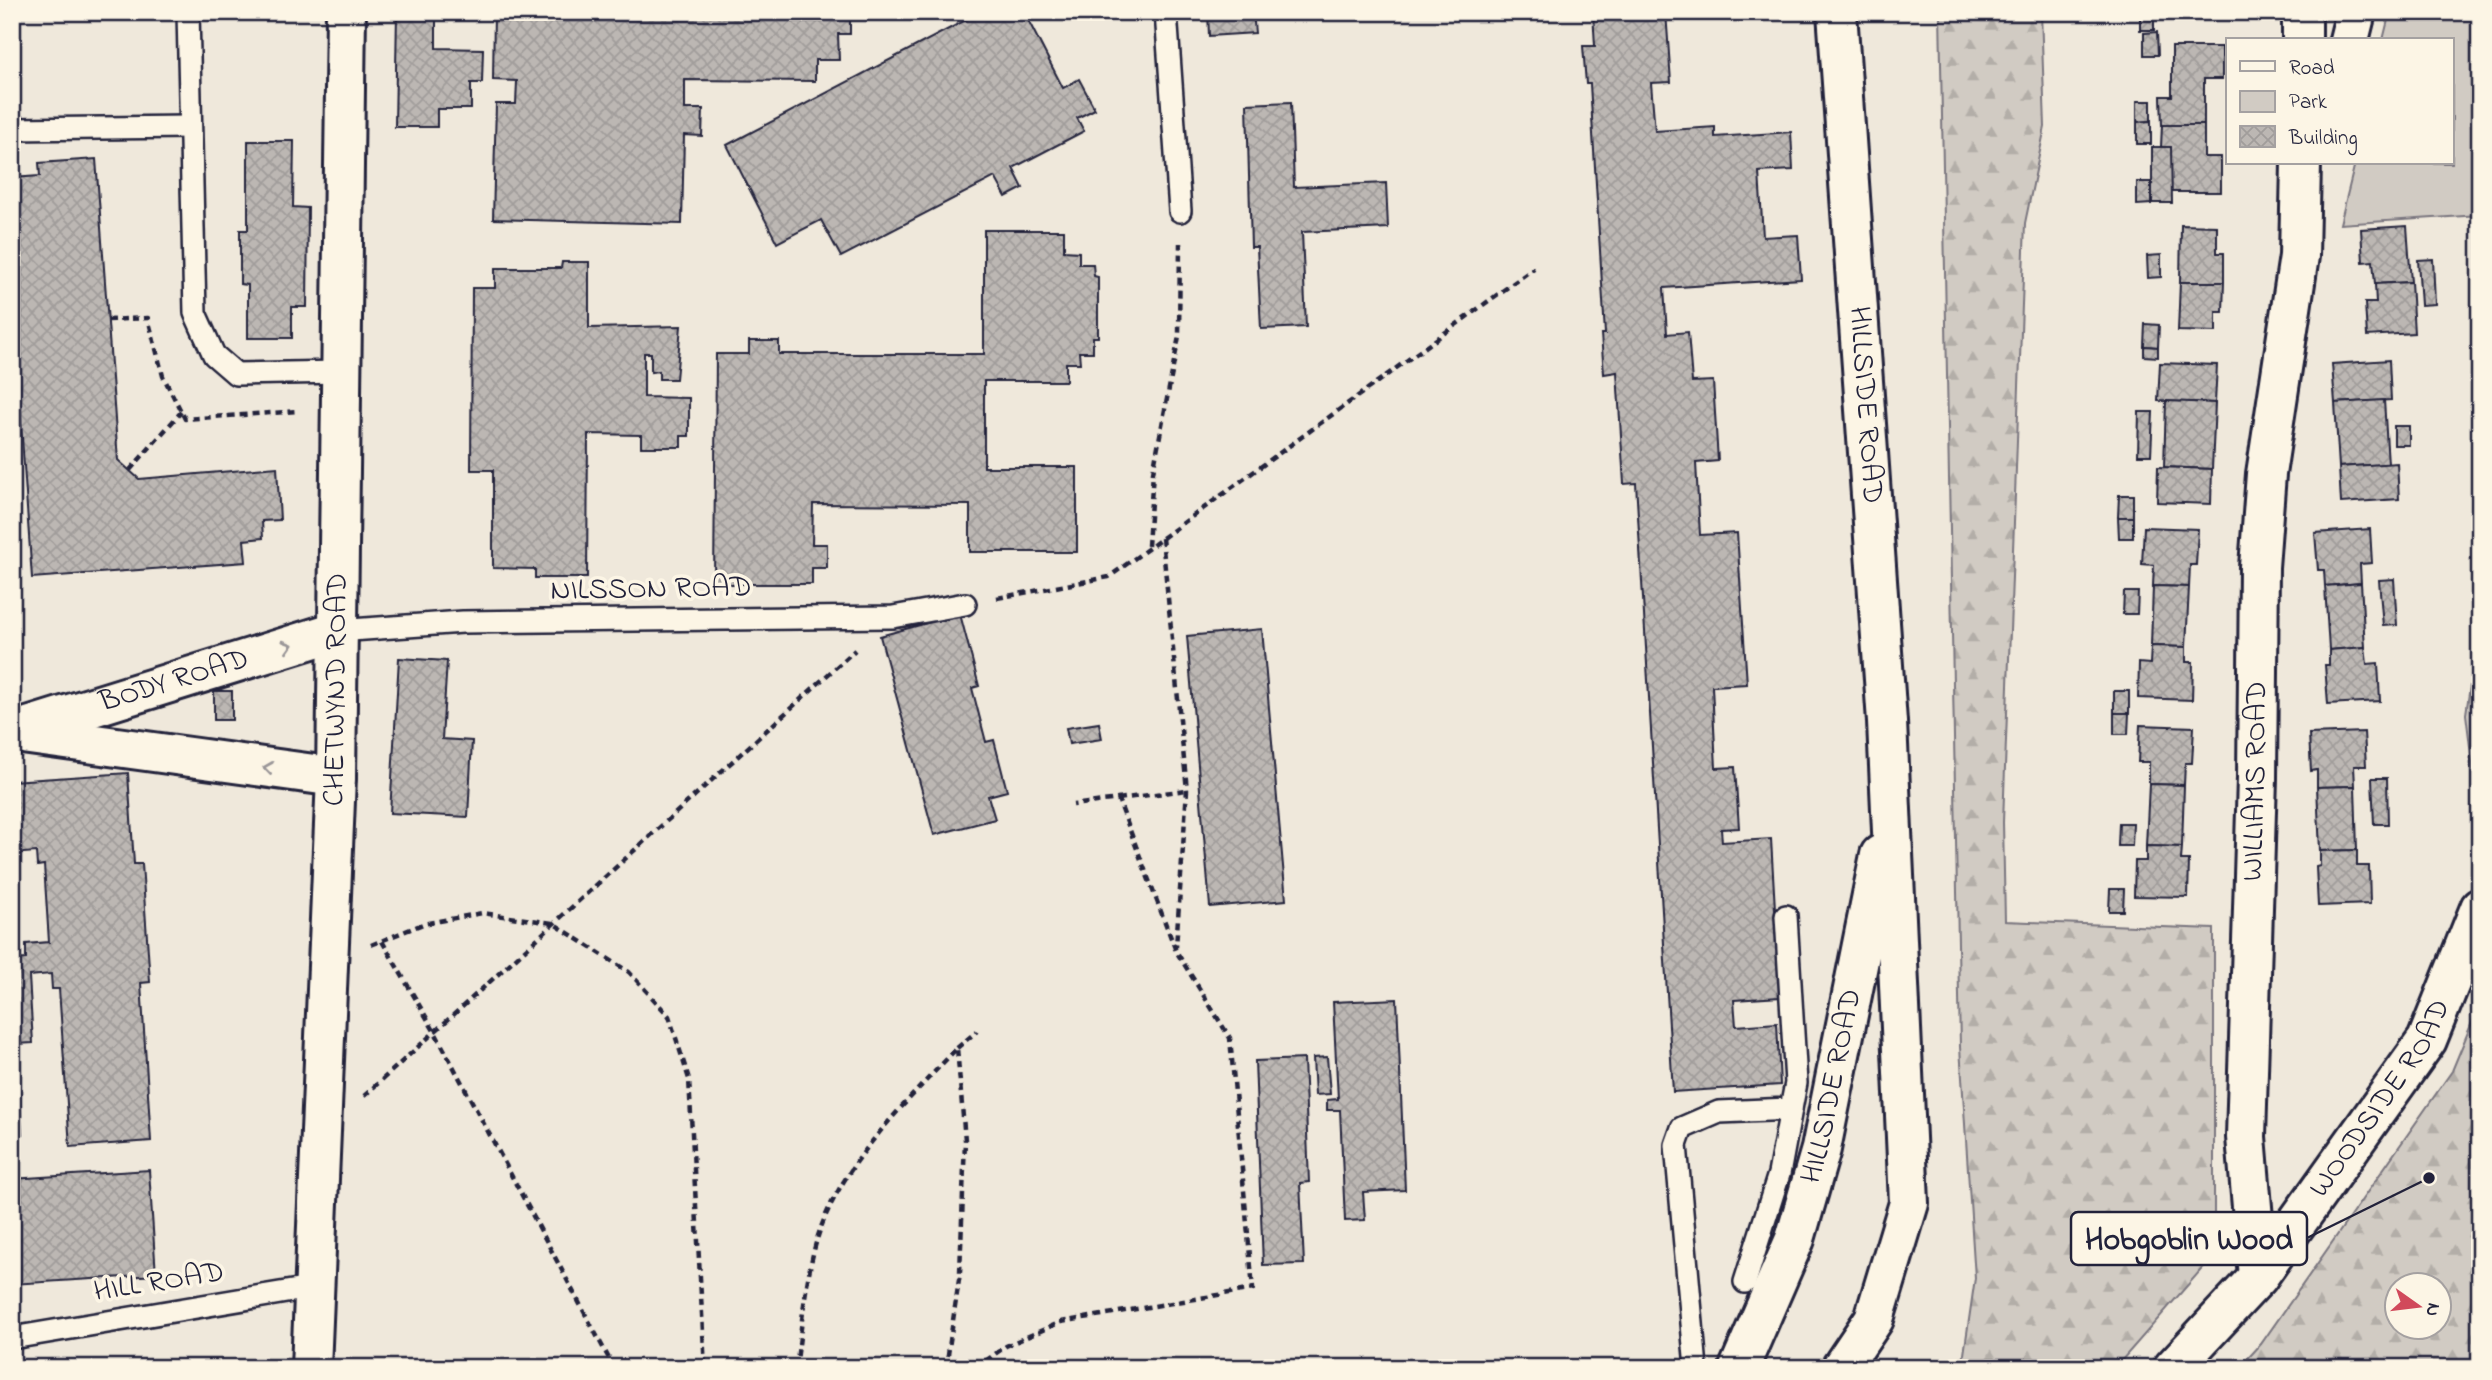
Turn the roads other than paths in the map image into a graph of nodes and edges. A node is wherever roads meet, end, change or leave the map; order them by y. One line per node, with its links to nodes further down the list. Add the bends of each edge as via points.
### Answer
1 (188, 12): 9 (lane)
2 (346, 12): 13 (street, CHETWYND ROAD)
3 (1166, 12): 12 (lane)
4 (1837, 12): 18 (street, HILLSIDE ROAD)
5 (2302, 12): 7 (street)
6 (2356, 12): 8 (street)
7 (2302, 38)
8 (2350, 38)
9 (190, 127): 10 (lane); 13 (lane, via 195,313 214,355 236,374)
10 (12, 129)
11 (2301, 164): 22 (street, WILLIAMS ROAD, via 2299,256 2266,474 2259,566 2246,1137)
12 (1180, 211)
13 (342, 372): 15 (street, CHETWYND ROAD)
14 (965, 604): 15 (lane, NILSSON ROAD, via 893,617 463,622)
15 (337, 631): 16 (street, BODY ROAD, one-way to 15); 17 (street, CHETWYND ROAD)
16 (12, 732): 17 (street, BODY ROAD, one-way to 16)
17 (336, 777): 24 (street, CHETWYND ROAD)
18 (1891, 797): 28 (street, HILLSIDE ROAD, via 1821,1149 1795,1239); 29 (street, HILLSIDE ROAD, via 1909,1203 1874,1319)
19 (2480, 908): 22 (street, WOODSIDE ROAD, via 2427,1040)
20 (1786, 916): 21 (lane, via 1796,1083)
21 (1791, 1109): 23 (lane, via 1779,1174); 27 (lane, via 1719,1112 1682,1128 1676,1145)
22 (2258, 1277): 30 (street)
23 (1745, 1282)
24 (316, 1287): 25 (lane, HILL ROAD); 26 (street, CHETWYND ROAD)
25 (12, 1338)
26 (311, 1368)
27 (1696, 1368)
28 (1739, 1368)
29 (1841, 1368)
30 (2173, 1368)

